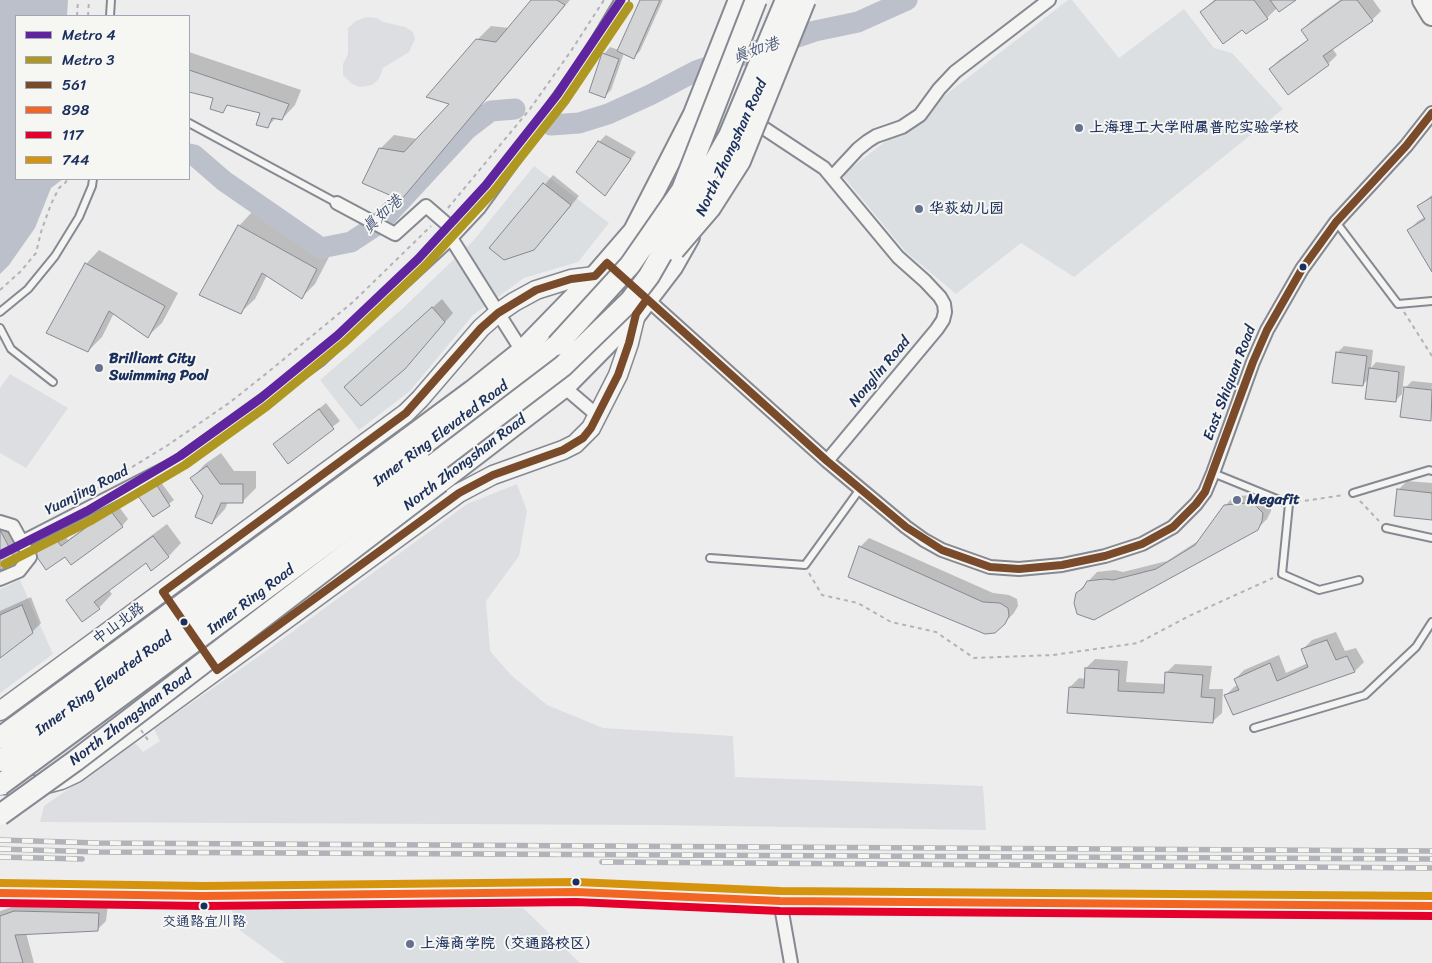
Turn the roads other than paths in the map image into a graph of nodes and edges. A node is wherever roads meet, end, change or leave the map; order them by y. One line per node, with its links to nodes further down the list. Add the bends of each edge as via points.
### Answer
1 (111, 0): 9 (lane)
2 (622, 0): 18 (street, Yuanjing Road, via 586,60 478,208)
3 (738, 0): 19 (main road, via 694,114 634,231)
4 (756, 0): 61 (main road, Inner Ring Elevated Road, bridge, via 682,190 630,265 557,345 419,452)
5 (805, 0): 21 (main road, bridge, via 740,161 710,208)
6 (1049, 0): 14 (street, via 955,72 920,115 902,127 868,141)
7 (1423, 0): 10 (main road)
8 (793, 5): 12 (main road, North Zhongshan Road); 21 (main road, bridge, via 729,136 649,276)
9 (110, 15)
10 (1432, 15)
11 (1432, 113): 17 (street, East Shiquan Road)
12 (747, 117): 14 (street, Nonglin Road, via 814,160); 21 (main road, North Zhongshan Road, via 704,213 672,267)
13 (190, 124): 16 (lane)
14 (832, 177): 29 (street, Nonglin Road, via 898,257 940,296 945,312 937,329)
15 (93, 180): 22 (lane, via 79,217 55,256 28,289)
16 (337, 203): 18 (street, via 395,234 426,206)
17 (1336, 222): 20 (lane, via 1398,304); 31 (street, East Shiquan Road, via 1302,269 1267,330 1252,362)
18 (453, 235): 23 (street); 37 (street, Yuanjing Road, via 318,360 178,462)
19 (601, 270): 21 (street); 23 (main road, 中山北路, via 536,290); 25 (main road)
20 (1432, 301)
21 (638, 304): 27 (main road, North Zhongshan Road); 28 (main road, via 618,374); 29 (street); 62 (main road, Inner Ring Road, bridge, via 422,474)
22 (0, 312)
23 (498, 313): 25 (street); 40 (main road, 中山北路, via 406,413)
24 (0, 328): 26 (lane, via 11,349)
25 (522, 351): 60 (main road, bridge)
26 (53, 382)
27 (564, 387): 28 (street); 63 (main road, North Zhongshan Road, bridge)
28 (598, 416): 53 (main road, via 592,428 564,450 493,475 459,493 232,648)
29 (826, 461): 32 (street)
30 (1432, 471): 33 (lane)
31 (1213, 473): 32 (street, East Shiquan Road, via 1196,504 1159,536 1126,550 1062,565 1018,569 990,567 942,550 906,527); 41 (lane, via 1289,504 1282,574 1319,590)
32 (860, 489): 38 (lane, via 805,565)
33 (1354, 493)
34 (0, 522): 37 (street, via 13,526)
35 (1386, 528): 36 (lane)
36 (1432, 538)
37 (22, 542): 39 (street, via 30,557 19,571)
38 (710, 558)
39 (0, 579)
40 (181, 579): 42 (main road, 中山北路); 48 (lane)
41 (1359, 580)
42 (163, 592): 45 (main road, 中山北路); 53 (lane)
43 (158, 618): 46 (lane)
44 (1432, 622): 59 (lane, via 1416,647 1365,695)
45 (134, 623): 54 (lane); 58 (main road, 中山北路)
46 (163, 625)
47 (168, 633): 49 (lane)
48 (221, 634)
49 (174, 641)
50 (179, 649): 51 (lane)
51 (185, 657)
52 (191, 665): 56 (lane)
53 (217, 670): 56 (main road)
54 (167, 672)
55 (172, 680): 57 (lane)
56 (202, 681): 57 (main road)
57 (182, 695): 62 (main road, via 76,773 42,785)
58 (0, 711)
59 (1254, 728)
60 (0, 738)
61 (0, 760)
62 (0, 785)
63 (0, 815)
64 (0, 893): 65 (main road, via 203,896 576,892)
65 (780, 901): 66 (main road); 67 (street)
66 (1432, 906)
67 (791, 963)

